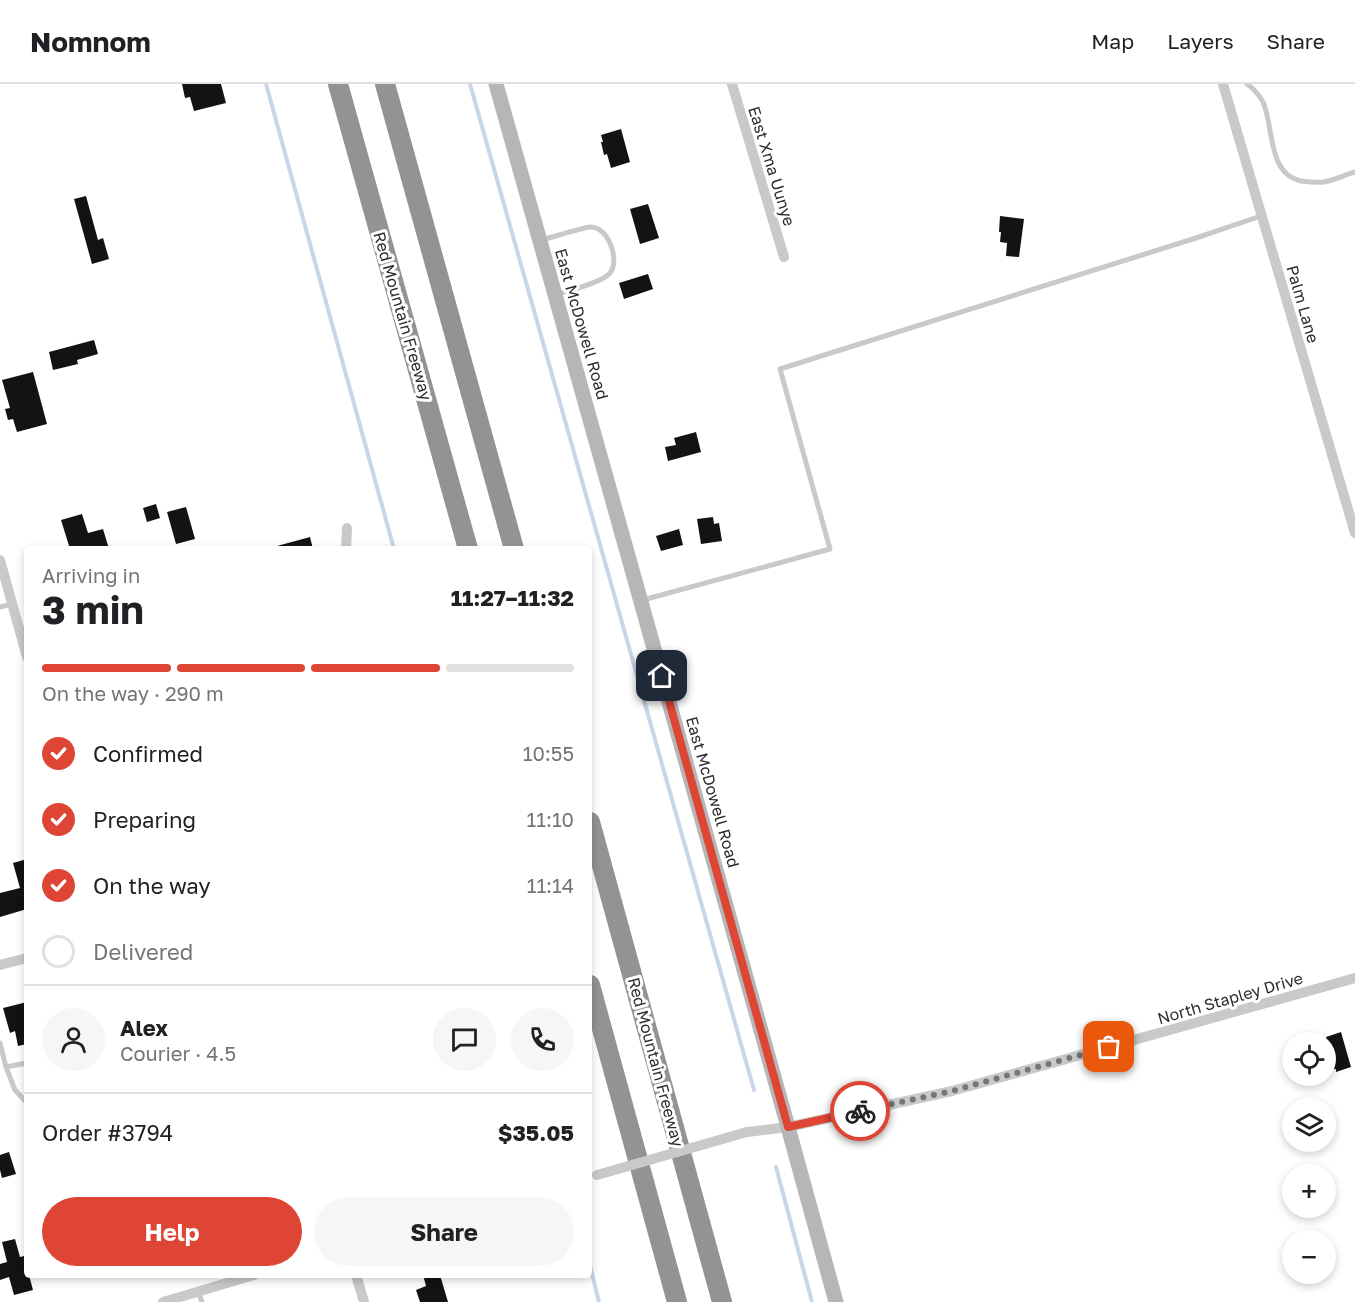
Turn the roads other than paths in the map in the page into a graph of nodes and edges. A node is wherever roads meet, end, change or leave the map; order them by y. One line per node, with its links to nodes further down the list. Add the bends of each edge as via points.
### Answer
1 (338, 84): 15 (highway, Red Mountain Freeway)
2 (385, 84): 16 (highway)
3 (496, 84): 9 (street, East McDowell Road)
4 (732, 84): 10 (street, East Xma Uunye)
5 (1223, 84): 8 (street, Palm Lane)
6 (1248, 84): 7 (lane, via 1263,101 1282,171 1308,182 1323,182)
7 (1355, 172)
8 (1262, 216): 13 (street, Palm Lane); 18 (lane, via 780,369 830,549)
9 (540, 240): 11 (street, East McDowell Road); 11 (lane, via 591,227 601,229 608,237 614,259 613,270 607,277)
10 (784, 257)
11 (555, 295): 18 (street, East McDowell Road)
12 (346, 528): 14 (street)
13 (1355, 533)
14 (346, 546)
15 (467, 546)
16 (513, 546)
17 (0, 560): 19 (street)
18 (641, 600): 31 (street, East McDowell Road)
19 (12, 604): 20 (lane); 21 (street)
20 (0, 607)
21 (24, 646)
22 (592, 829): 39 (highway, Red Mountain Freeway)
23 (24, 959): 24 (street)
24 (0, 965)
25 (1355, 978): 31 (street, North Stapley Drive, via 952,1091)
26 (592, 992): 38 (highway)
27 (0, 1043): 29 (lane)
28 (24, 1064): 29 (lane)
29 (6, 1067): 30 (lane, via 15,1090)
30 (24, 1100)
31 (788, 1127): 32 (street, North Stapley Drive, bridge, via 747,1132); 40 (street, East McDowell Road)
32 (593, 1176)
33 (247, 1278): 35 (street)
34 (357, 1278): 37 (street)
35 (200, 1297): 36 (street)
36 (163, 1302)
37 (364, 1302)
38 (677, 1302)
39 (722, 1302)
40 (836, 1302)

